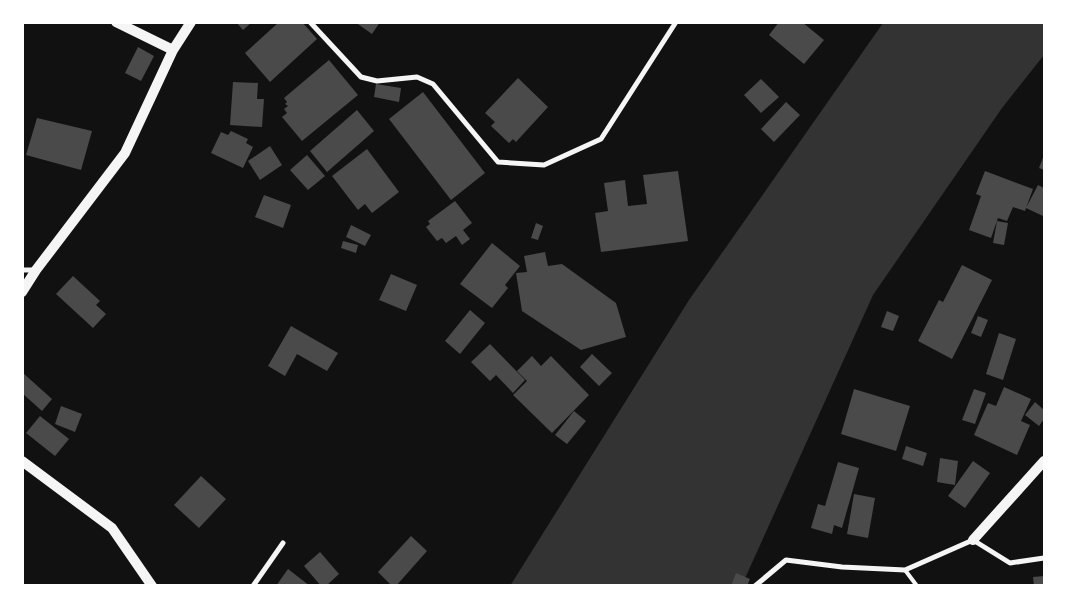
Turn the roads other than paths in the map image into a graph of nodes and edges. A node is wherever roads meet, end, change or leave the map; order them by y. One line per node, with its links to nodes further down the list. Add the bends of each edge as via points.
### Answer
1 (116, 22): 5 (main road)
2 (191, 22): 5 (main road)
3 (310, 22): 4 (street, via 362,77 377,81 417,77 433,84 498,162 544,165 601,139)
4 (676, 22)
5 (173, 50): 7 (main road, via 125,153)
6 (22, 270): 7 (street)
7 (36, 270): 8 (main road)
8 (22, 292)
9 (22, 461): 15 (main road, via 112,528)
10 (1044, 461): 11 (main road)
11 (973, 540): 13 (street, via 1010,563); 14 (street)
12 (283, 543): 16 (street)
13 (1044, 558)
14 (905, 570): 17 (street, via 786,560); 18 (lane)
15 (152, 586)
16 (253, 586)
17 (755, 586)
18 (917, 586)

